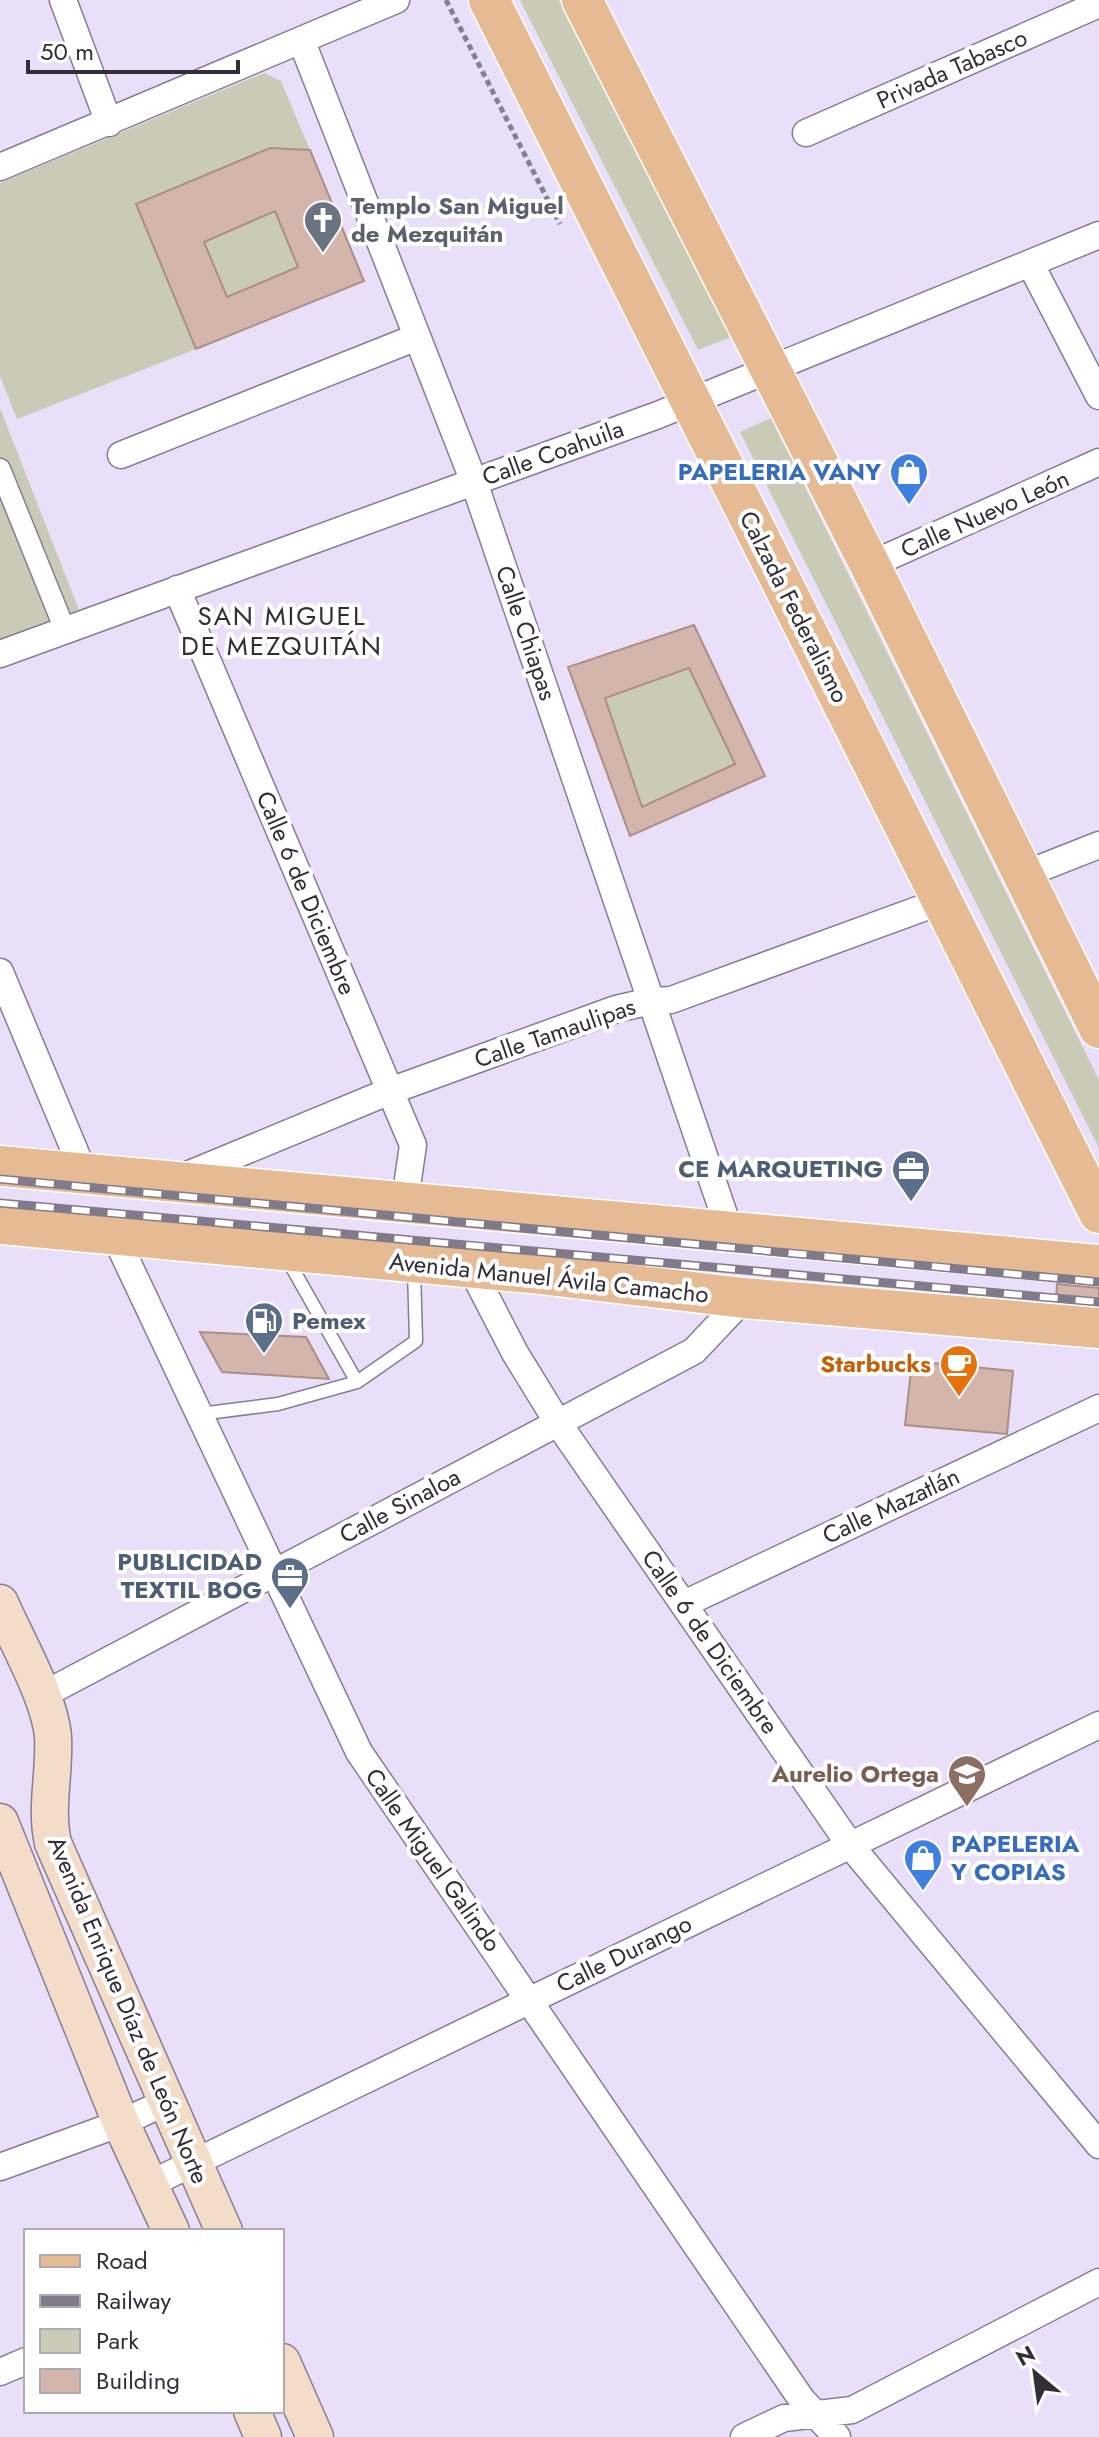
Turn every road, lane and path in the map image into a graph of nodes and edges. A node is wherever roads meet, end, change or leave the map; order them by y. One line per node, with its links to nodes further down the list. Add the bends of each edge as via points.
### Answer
1 (63, 0): 7 (street)
2 (396, 0): 6 (street)
3 (489, 0): 15 (main road, Calzada Federalismo)
4 (582, 0): 13 (main road)
5 (1099, 4): 8 (street, Privada Tabasco)
6 (302, 42): 7 (street); 12 (street, Calle Chiapas)
7 (109, 123): 9 (street)
8 (806, 133)
9 (0, 167)
10 (1099, 235): 11 (street, Calle Coahuila)
11 (1030, 263): 13 (street, Calle Coahuila); 14 (street)
12 (417, 337): 16 (street); 19 (street, Calle Chiapas)
13 (769, 369): 15 (street, Calle Coahuila); 20 (main road)
14 (1099, 396)
15 (691, 401): 19 (street, Calle Coahuila); 26 (main road, Calzada Federalismo)
16 (121, 455)
17 (1099, 462): 20 (street, Calle Nuevo León)
18 (0, 469): 22 (street)
19 (474, 482): 21 (street, Calle Coahuila); 28 (street, Calle Chiapas)
20 (870, 565): 25 (main road)
21 (177, 589): 22 (street, Calle Coahuila); 30 (street, Calle 6 de Diciembre)
22 (65, 630): 23 (street, Calle Coahuila)
23 (0, 654)
24 (1099, 845): 25 (street)
25 (1023, 875): 29 (main road)
26 (942, 901): 28 (street, Calle Tamaulipas, via 671,1000); 35 (main road, Calzada Federalismo)
27 (0, 972): 32 (street)
28 (651, 1001): 30 (street, Calle Tamaulipas); 38 (street, Calle Chiapas)
29 (1099, 1028)
30 (390, 1091): 33 (street, Calle Tamaulipas); 34 (street, Calle 6 de Diciembre, via 413,1145)
31 (0, 1166): 32 (main road)
32 (84, 1173): 33 (main road)
33 (174, 1181): 34 (main road)
34 (405, 1200): 36 (main road)
35 (1099, 1213)
36 (531, 1214): 38 (main road); 44 (main road)
37 (0, 1224): 39 (main road, Avenida Manuel Ávila Camacho)
38 (730, 1232): 42 (main road)
39 (114, 1234): 40 (main road, Avenida Manuel Ávila Camacho); 49 (street, Calle Miguel Galindo)
40 (282, 1251): 41 (main road, Avenida Manuel Ávila Camacho); 47 (lane)
41 (414, 1264): 43 (main road, Avenida Manuel Ávila Camacho); 47 (lane, via 416,1341)
42 (1099, 1265)
43 (471, 1268): 44 (main road, Avenida Manuel Ávila Camacho); 50 (street, Calle 6 de Diciembre)
44 (531, 1273): 45 (main road, Avenida Manuel Ávila Camacho)
45 (744, 1298): 46 (main road, Avenida Manuel Ávila Camacho); 50 (street, Calle Sinaloa, via 694,1351)
46 (1099, 1328)
47 (357, 1382): 49 (lane, via 278,1404)
48 (1099, 1408): 53 (street, Calle Mazatlán)
49 (200, 1414): 51 (street, Calle Miguel Galindo)
50 (558, 1423): 51 (street, Calle Sinaloa); 53 (street, Calle 6 de Diciembre)
51 (275, 1572): 54 (street, Calle Sinaloa); 58 (street, Calle Miguel Galindo, via 359,1752)
52 (0, 1603): 54 (main road, Avenida Enrique Díaz de León Norte)
53 (684, 1604): 57 (street, Calle 6 de Diciembre)
54 (41, 1696): 59 (main road, Avenida Enrique Díaz de León Norte, via 53,1734 48,1823 53,1843)
55 (1099, 1725): 57 (street, Calle Durango)
56 (1, 1828): 60 (main road, Avenida Enrique Díaz de León Norte)
57 (850, 1845): 58 (street, Calle Durango); 61 (street, Calle 6 de Diciembre)
58 (529, 2000): 62 (street, Calle Durango); 72 (street, Calle Miguel Galindo)
59 (166, 2102): 60 (street); 62 (main road, Avenida Enrique Díaz de León Norte)
60 (121, 2123): 63 (street); 64 (main road, Avenida Enrique Díaz de León Norte)
61 (1099, 2145)
62 (194, 2163): 64 (street, Calle Durango); 66 (main road, Avenida Enrique Díaz de León Norte)
63 (0, 2167)
64 (150, 2184): 65 (main road, Avenida Enrique Díaz de León Norte)
65 (170, 2229)
66 (223, 2229)
67 (1099, 2282): 72 (street, via 852,2410)
68 (24, 2362): 70 (street)
69 (284, 2367): 74 (main road)
70 (0, 2372)
71 (253, 2413): 73 (main road)
72 (815, 2414): 75 (street, via 784,2418); 76 (street, Calle Miguel Galindo)
73 (263, 2437)
74 (315, 2437)
75 (744, 2437)
76 (837, 2437)

